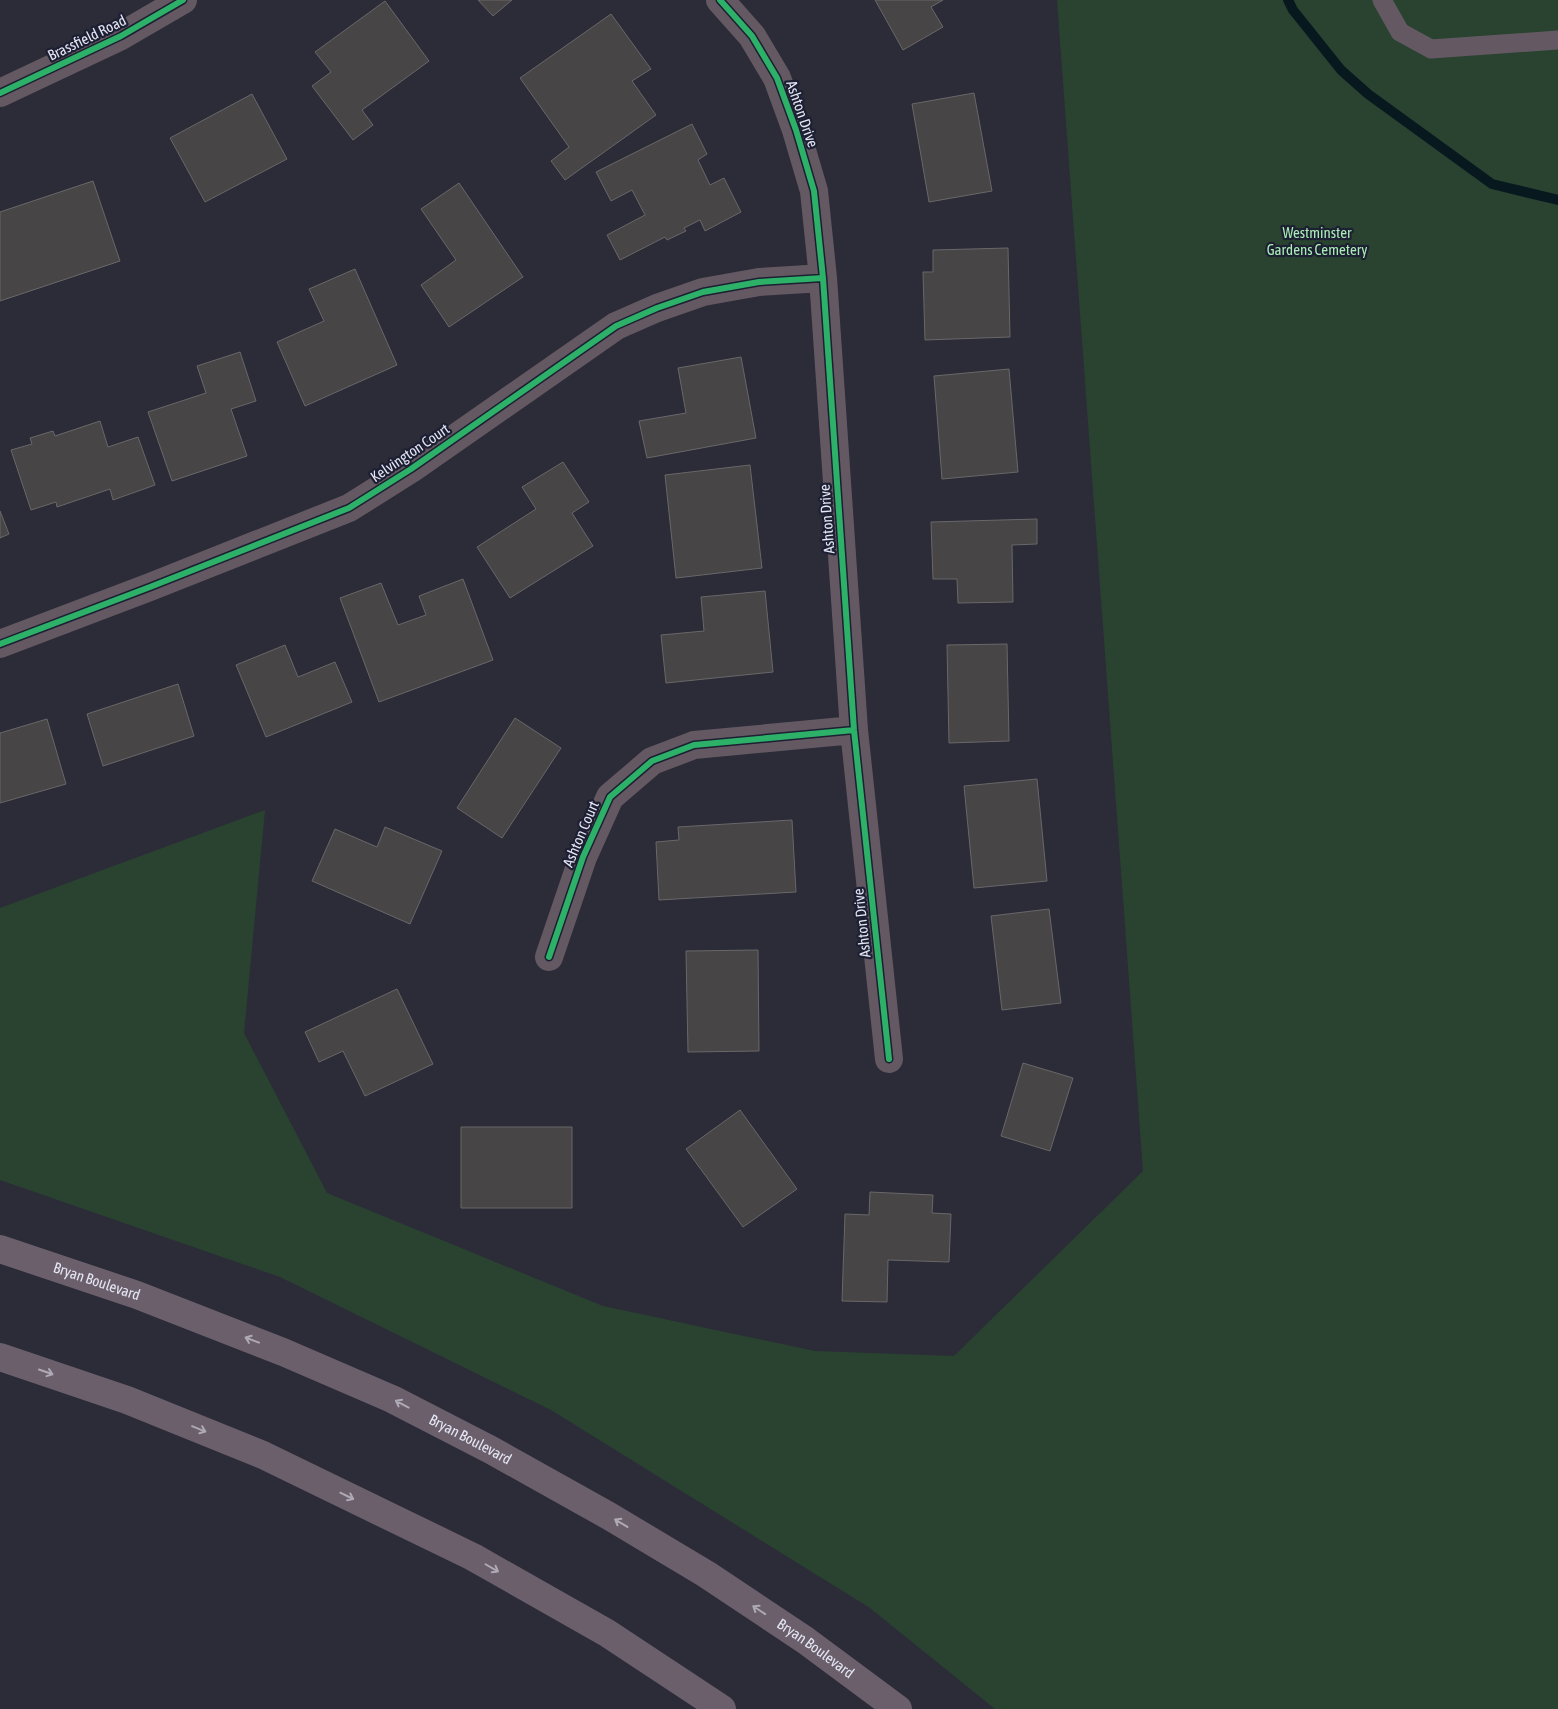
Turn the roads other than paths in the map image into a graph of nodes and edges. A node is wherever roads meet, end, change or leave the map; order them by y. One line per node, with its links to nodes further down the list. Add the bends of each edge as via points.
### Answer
1 (182, 0): 5 (street, Brassfield Road, via 121,36)
2 (720, 0): 6 (street, Ashton Drive, via 752,36 777,78 814,191)
3 (1382, 0): 4 (lane, via 1400,32 1431,49)
4 (1558, 40)
5 (0, 93)
6 (823, 278): 7 (street, Kelvington Court, via 759,282 703,292 649,311 616,326 411,469 349,508); 8 (street, Ashton Drive)
7 (0, 644)
8 (854, 730): 9 (street, Ashton Court, via 694,745 652,761 610,797 583,857); 10 (street, Ashton Drive)
9 (549, 957)
10 (889, 1059)
11 (0, 1249): 14 (highway, Bryan Boulevard, one-way to 11, via 805,1640 706,1574 609,1516 392,1399 137,1295)
12 (0, 1357): 13 (highway, one-way to 13, via 126,1400 263,1455 473,1557 607,1633)
13 (722, 1709)
14 (898, 1709)

